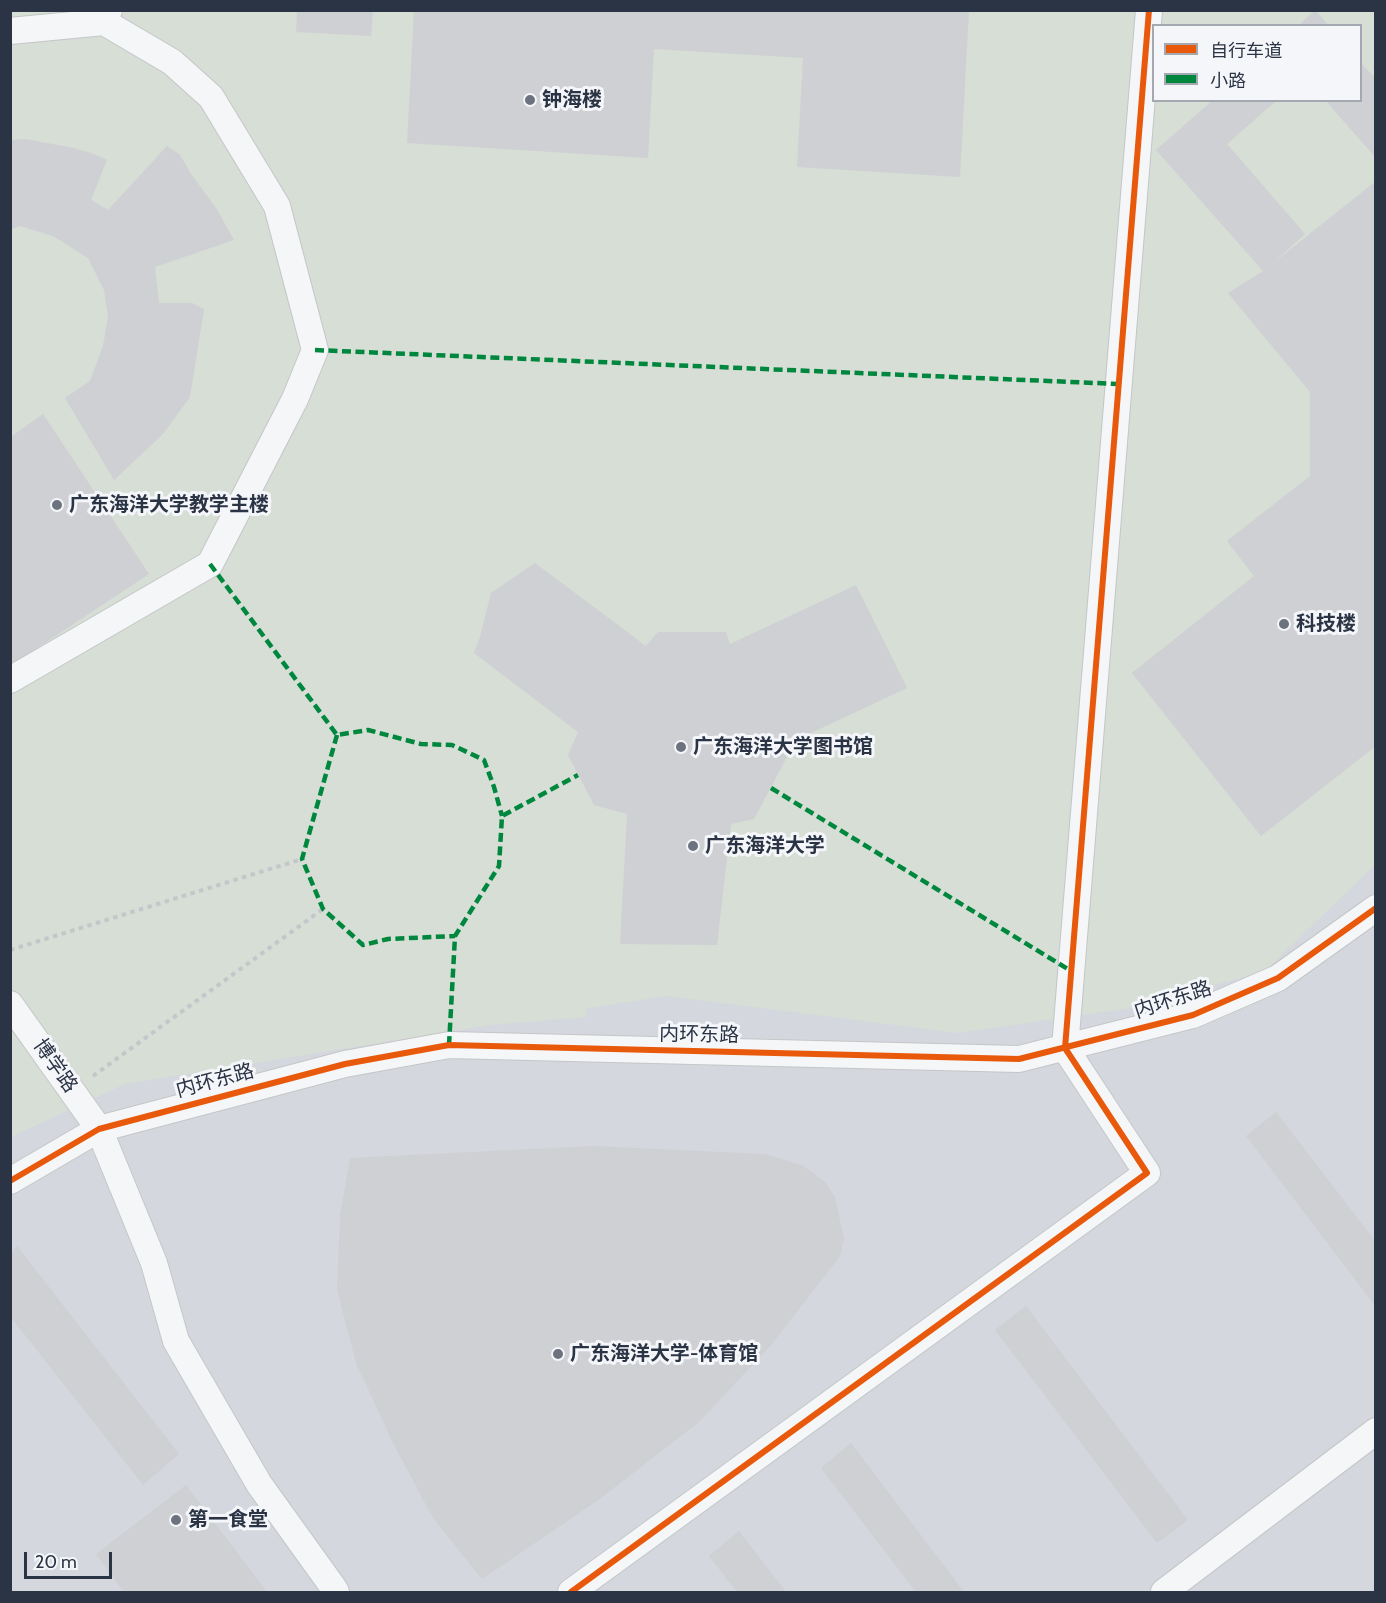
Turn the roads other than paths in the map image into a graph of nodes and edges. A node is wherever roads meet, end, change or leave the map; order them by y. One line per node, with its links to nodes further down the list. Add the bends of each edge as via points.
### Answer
1 (1149, 10): 7 (street)
2 (106, 16): 3 (street); 4 (street, via 172,62 211,97 278,206 315,350 295,399 210,564)
3 (10, 31)
4 (10, 680)
5 (1376, 908): 7 (street, 内环东路, via 1278,978 1193,1015)
6 (10, 1004): 8 (street, 博学路)
7 (1065, 1048): 8 (street, 内环东路, via 1019,1059 449,1045 345,1064); 12 (street, via 1147,1173)
8 (99, 1129): 9 (street, 内环东路); 11 (street, 博学路, via 154,1263 176,1341 259,1484)
9 (10, 1181)
10 (1376, 1431): 13 (street)
11 (336, 1593)
12 (571, 1593)
13 (1164, 1593)

